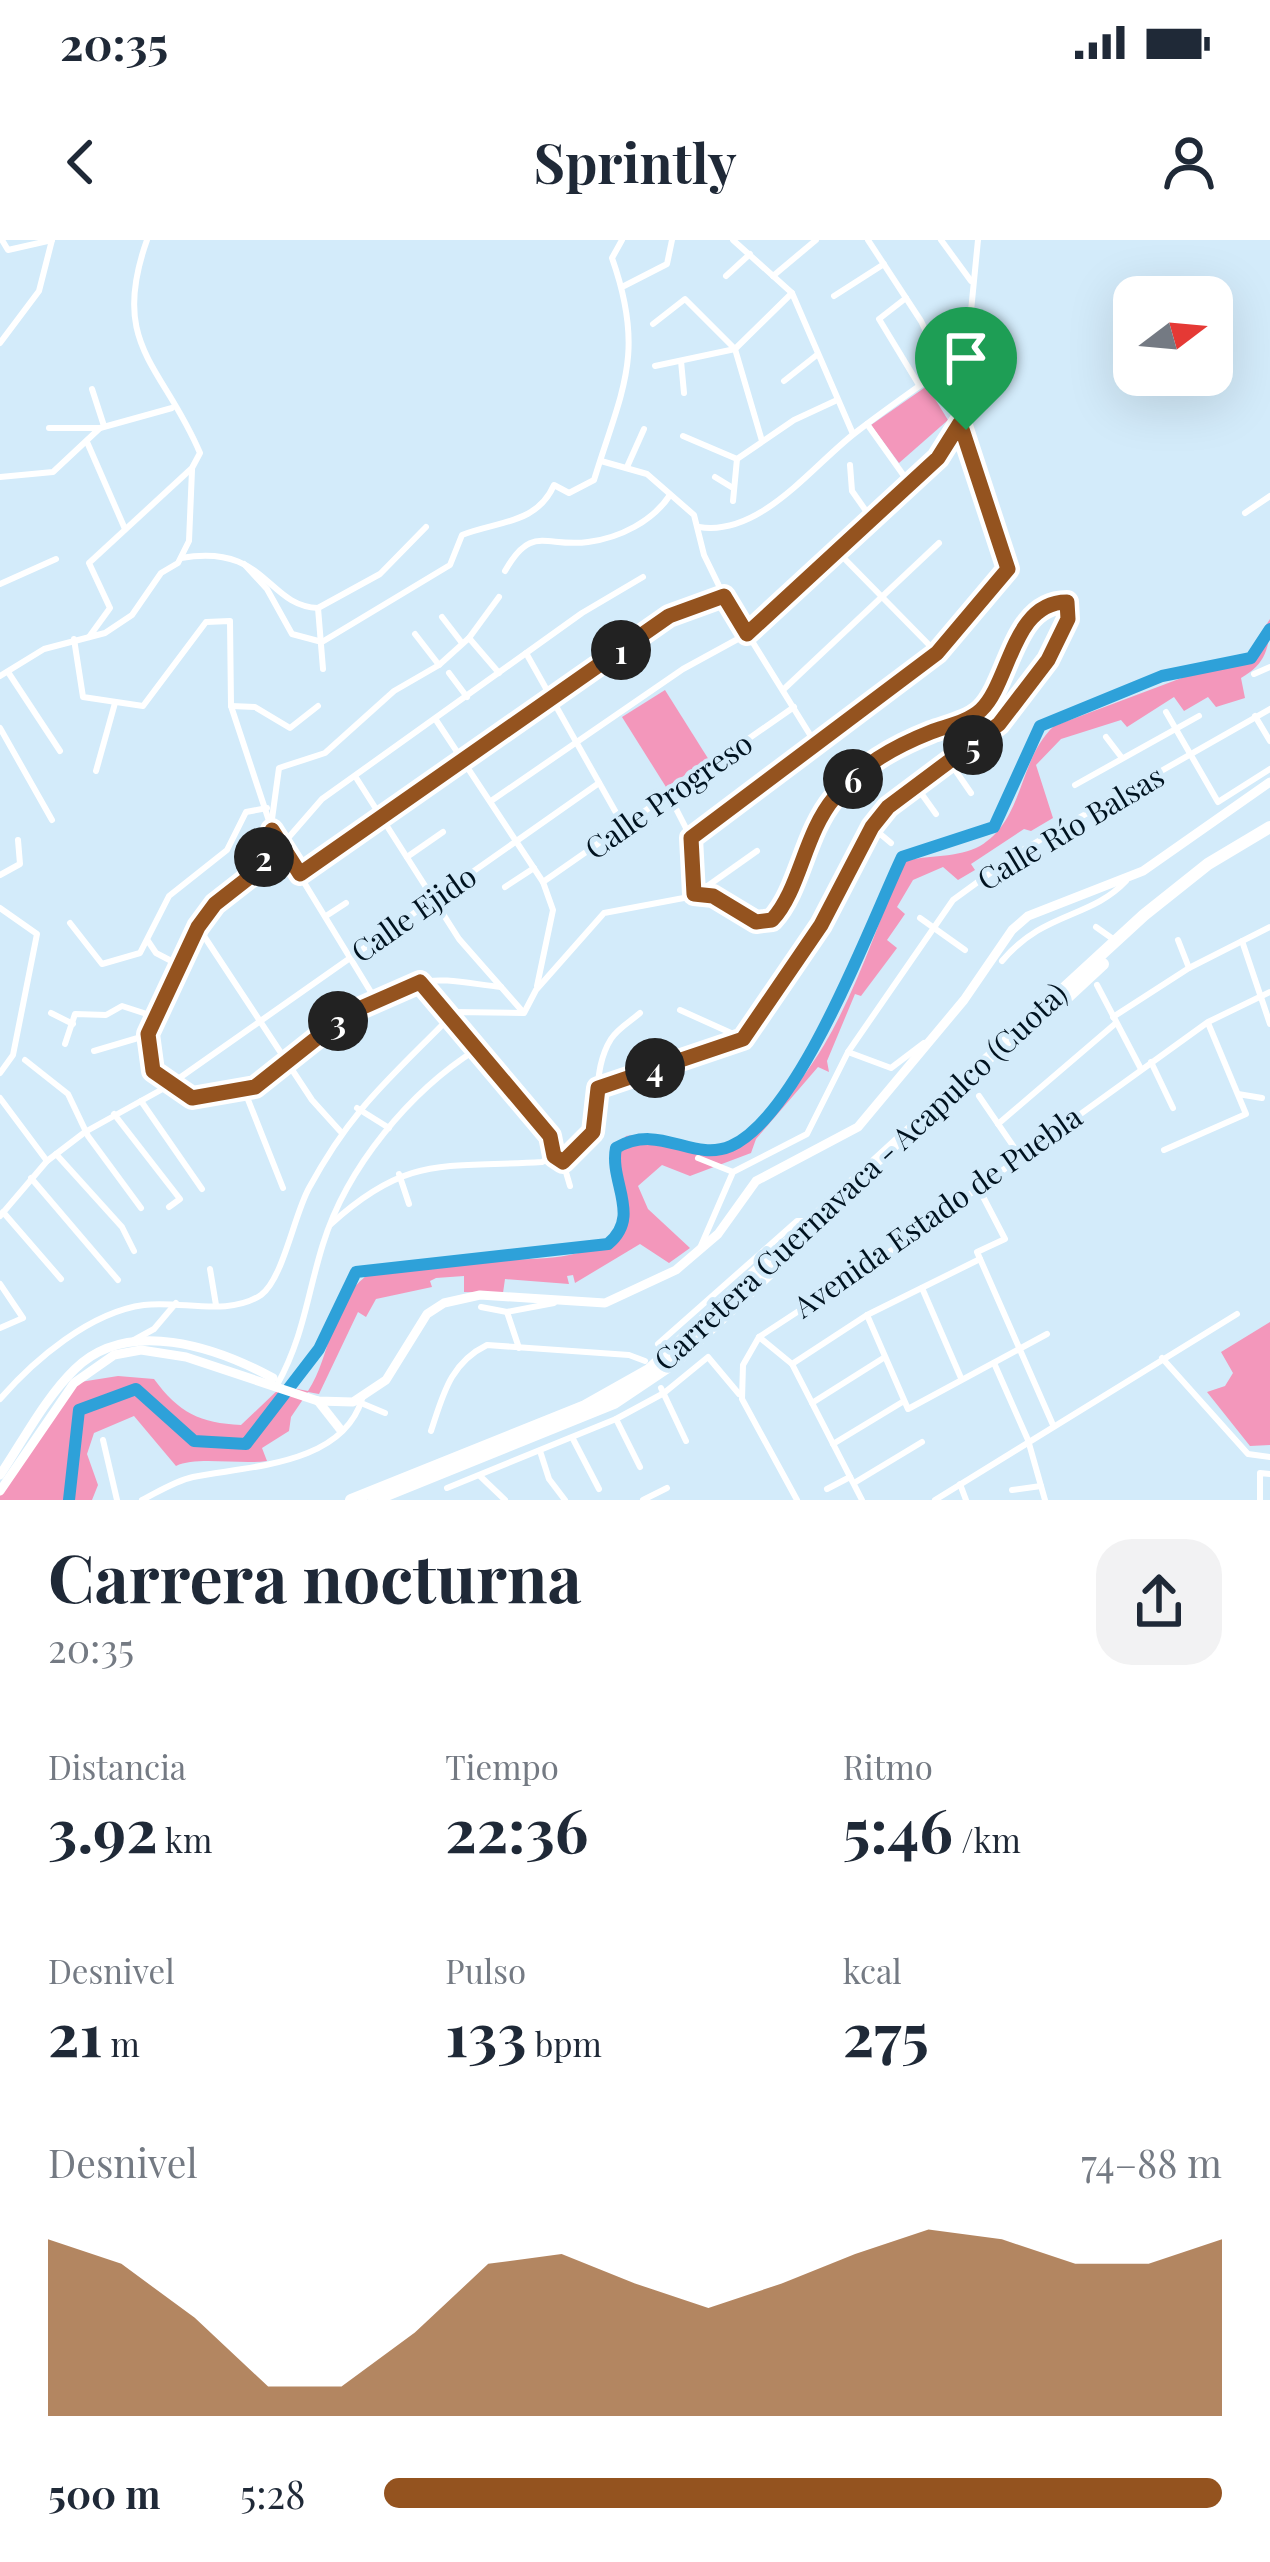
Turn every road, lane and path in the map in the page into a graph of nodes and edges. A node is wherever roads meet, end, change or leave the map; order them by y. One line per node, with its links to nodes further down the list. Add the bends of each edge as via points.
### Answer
1 (2, 240): 2 (street, via 8,250)
2 (52, 240): 21 (street, via 39,291)
3 (147, 240): 33 (street, via 131,310)
4 (622, 240): 16 (street, via 612,258)
5 (672, 240): 16 (street, via 667,264)
6 (733, 240): 11 (street)
7 (816, 240): 14 (street)
8 (868, 240): 12 (street)
9 (941, 240): 15 (street)
10 (978, 240): 15 (street)
11 (750, 254): 13 (street); 14 (street)
12 (884, 264): 18 (street); 19 (street)
13 (727, 276)
14 (773, 276): 17 (street)
15 (971, 280): 24 (street)
16 (622, 287): 44 (street, via 632,345)
17 (792, 293): 22 (street); 23 (street)
18 (834, 296)
19 (906, 298): 27 (street); 29 (street, via 878,319)
20 (653, 324): 22 (street, via 685,299)
21 (0, 343)
22 (735, 349): 25 (street); 41 (street)
23 (818, 353): 28 (street); 32 (street)
24 (962, 356): 27 (street); 34 (street)
25 (681, 360): 26 (street); 31 (street)
26 (655, 366)
27 (944, 369): 29 (street)
28 (784, 381)
29 (919, 385): 35 (street)
30 (92, 389): 36 (street)
31 (684, 393)
32 (835, 401): 39 (street); 41 (street)
33 (172, 408): 36 (street); 47 (street, via 200,453)
34 (960, 423): 50 (street); 80 (street, via 1008,569)
35 (867, 424): 39 (street); 50 (street)
36 (102, 427): 37 (street); 42 (street)
37 (49, 428)
38 (644, 429): 46 (street)
39 (853, 434): 58 (street, via 775,502 713,530)
40 (683, 436): 43 (street)
41 (762, 441): 43 (street)
42 (87, 442): 48 (street, via 53,472); 59 (street)
43 (737, 459): 51 (street)
44 (600, 460): 46 (street); 78 (street, via 585,488 569,493 554,485 545,507 462,535 450,565)
45 (850, 465): 56 (street, via 852,490)
46 (627, 466): 52 (street)
47 (192, 468): 59 (street); 63 (street, via 190,536)
48 (0, 477)
49 (715, 477): 51 (street)
50 (909, 483): 56 (street)
51 (733, 488): 54 (street)
52 (670, 495): 58 (street); 65 (street, via 655,517 591,542 527,543)
53 (1270, 496): 55 (street)
54 (733, 501)
55 (1246, 512)
56 (871, 518): 61 (street)
57 (426, 527): 71 (street, via 380,574)
58 (699, 527): 68 (street)
59 (125, 529): 75 (street, via 88,563 110,608)
60 (940, 543): 69 (street)
61 (836, 550): 69 (street); 74 (street)
62 (56, 559): 67 (street)
63 (181, 559): 64 (street, via 214,554); 75 (street, via 132,615)
64 (244, 564): 71 (street, via 261,570 291,602); 78 (street, via 292,634)
65 (505, 572)
66 (644, 577): 79 (street)
67 (0, 584)
68 (724, 596): 74 (street); 90 (street, via 669,616)
69 (884, 596): 80 (street); 88 (street)
70 (499, 597): 77 (street)
71 (318, 608): 78 (street)
72 (442, 617): 77 (street)
73 (415, 634): 81 (street)
74 (747, 634): 88 (street); 103 (street)
75 (88, 637): 76 (street)
76 (74, 639): 86 (street); 91 (street, via 83,697)
77 (466, 641): 81 (street); 85 (street)
78 (322, 642): 83 (street)
79 (526, 653): 85 (street); 90 (street)
80 (937, 653): 105 (street)
81 (439, 665): 126 (street, via 394,691 326,753 278,768)
82 (1270, 667): 87 (street)
83 (323, 670)
84 (449, 673): 89 (street)
85 (500, 673): 89 (street)
86 (4, 674): 106 (street)
87 (1254, 674)
88 (784, 689): 94 (street)
89 (467, 697): 99 (street)
90 (551, 699): 103 (street); 109 (street)
91 (115, 704): 92 (street, via 148,704 206,622 230,621); 112 (street)
92 (231, 706): 93 (street, via 255,707 290,728); 121 (street)
93 (318, 706)
94 (794, 707): 105 (street); 119 (street, Calle Progreso)
95 (1270, 709): 98 (street, Calle Río Balsas)
96 (1166, 712): 101 (street)
97 (1199, 716): 101 (street)
98 (1255, 716): 104 (street); 107 (street, Calle Río Balsas)
99 (436, 720): 109 (street); 113 (street)
100 (0, 728): 124 (street)
101 (1175, 728): 107 (street); 108 (street)
102 (1106, 737): 108 (street)
103 (577, 741): 114 (street); 120 (street)
104 (1270, 741)
105 (817, 746): 130 (street)
106 (60, 751)
107 (1191, 754): 115 (street, via 1219,802); 153 (street, Calle Río Balsas, via 983,874)
108 (1122, 758): 116 (street)
109 (464, 759): 120 (street); 123 (street)
110 (950, 761): 117 (street); 118 (street); 143 (street, via 988,735 1030,685 1068,619 1067,602 1050,606 1008,648 985,707 890,748 836,794 811,827 772,920 756,922)
111 (1270, 770): 115 (street)
112 (96, 771)
113 (355, 776): 123 (street); 134 (street)
114 (599, 783): 125 (street); 132 (street, Calle Ejido)
115 (1262, 784): 140 (main road)
116 (1075, 785)
117 (916, 786): 122 (street); 127 (street)
118 (971, 793)
119 (668, 794): 125 (street, Calle Progreso); 130 (street)
120 (491, 800): 132 (street)
121 (267, 808): 126 (street); 154 (street, via 246,812 227,850 179,883)
122 (936, 814)
123 (380, 817): 136 (street); 138 (street)
124 (52, 820)
125 (623, 825): 141 (street, Calle Progreso)
126 (271, 826): 134 (street); 151 (street, via 256,872)
127 (872, 827): 133 (street); 183 (street, via 821,925)
128 (1270, 831): 155 (highway, Carretera Cuernavaca - Acapulco (Cuota), via 1196,873); 293 (highway, Carretera Cuernavaca - Acapulco (Cuota), via 1149,921 655,1377 588,1415)
129 (443, 832): 136 (street)
130 (691, 838): 143 (street)
131 (18, 840): 139 (street, via 20,864)
132 (516, 841): 137 (street); 144 (street, Calle Ejido)
133 (891, 843)
134 (282, 845): 138 (street)
135 (757, 851): 143 (street)
136 (406, 858): 144 (street)
137 (534, 868): 141 (street); 142 (street)
138 (300, 874): 147 (street)
139 (0, 875)
140 (1128, 878): 160 (street, via 1104,899 1029,933); 182 (main road, via 1028,916)
141 (542, 882): 166 (street, via 553,910)
142 (505, 887)
143 (695, 894): 166 (street, via 604,913)
144 (432, 899): 159 (street, Calle Ejido); 165 (street)
145 (346, 902): 147 (street)
146 (0, 908): 192 (street, via 37,934 14,1055)
147 (326, 916): 159 (street)
148 (920, 918): 153 (street)
149 (70, 923): 154 (street, via 102,964 133,958)
150 (1270, 926): 157 (street)
151 (198, 927): 161 (street); 177 (street)
152 (1096, 927): 155 (street)
153 (933, 929): 158 (street); 187 (street, Calle Río Balsas)
154 (148, 940): 161 (street)
155 (1116, 940): 226 (highway, Carretera Cuernavaca - Acapulco (Cuota))
156 (1178, 940): 162 (street)
157 (1242, 941): 162 (street); 168 (street)
158 (965, 950)
159 (348, 958): 169 (street); 177 (street, Calle Ejido)
160 (1002, 961)
161 (181, 966): 174 (street)
162 (1189, 968): 176 (street)
163 (420, 982): 165 (street); 169 (street); 175 (street)
164 (1096, 985): 176 (street)
165 (501, 987): 173 (street)
166 (536, 990): 173 (street)
167 (1270, 992): 168 (street, Avenida Estado de Puebla)
168 (1259, 998): 178 (street, Avenida Estado de Puebla); 180 (street)
169 (377, 1002): 189 (street, via 347,1014)
170 (680, 1010): 183 (street)
171 (640, 1012): 194 (street, via 613,1035)
172 (51, 1013): 179 (street)
173 (524, 1013): 175 (street, via 462,1008)
174 (153, 1016): 179 (street, via 122,1006 106,1015 75,1014); 181 (street)
175 (449, 1018): 185 (street); 201 (street)
176 (1115, 1020): 191 (street); 204 (street)
177 (262, 1021): 189 (street); 193 (street, Calle Ejido)
178 (1208, 1022): 190 (street, Avenida Estado de Puebla); 196 (street)
179 (74, 1024): 184 (street)
180 (1270, 1024)
181 (148, 1034): 186 (street); 193 (street, via 149,1062)
182 (937, 1034): 187 (street, via 891,1068); 229 (main road, via 858,1127 756,1180)
183 (743, 1039): 194 (street)
184 (64, 1044)
185 (477, 1049): 205 (street, via 435,1076); 210 (street, via 550,1136)
186 (94, 1051)
187 (848, 1052): 215 (street, Calle Río Balsas, via 807,1134)
188 (25, 1060): 207 (street, via 63,1089)
189 (287, 1061): 195 (street); 206 (street)
190 (1150, 1062): 191 (street, Avenida Estado de Puebla); 202 (street)
191 (1141, 1069): 211 (street, Avenida Estado de Puebla)
192 (0, 1073)
193 (168, 1086): 195 (street, via 192,1098); 200 (street, Calle Ejido)
194 (598, 1088): 214 (street, via 593,1132)
195 (244, 1092): 221 (street)
196 (1238, 1094): 199 (street); 208 (street, via 1246,1114)
197 (979, 1096): 204 (street)
198 (0, 1098): 213 (street)
199 (1262, 1098)
200 (141, 1101): 203 (street, Calle Ejido); 220 (street)
201 (357, 1108): 205 (street); 206 (street)
202 (1173, 1108)
203 (114, 1114): 207 (street, Calle Ejido); 223 (street, via 180,1199)
204 (998, 1124): 211 (street)
205 (389, 1129): 227 (street)
206 (340, 1131): 238 (street, via 303,1198 276,1279 251,1300)
207 (86, 1132): 209 (street, Calle Ejido); 224 (street)
208 (1164, 1150)
209 (56, 1154): 213 (street, Calle Ejido); 228 (street)
210 (554, 1156): 214 (street); 216 (street)
211 (1020, 1156): 219 (street, Avenida Estado de Puebla)
212 (698, 1158): 215 (street)
213 (47, 1161): 217 (street, Calle Ejido)
214 (563, 1162): 218 (street)
215 (733, 1172): 229 (street)
216 (399, 1174): 222 (street); 227 (street)
217 (31, 1178): 225 (street, Calle Ejido); 233 (street)
218 (570, 1186)
219 (978, 1186): 230 (street, via 1005,1239 977,1252); 245 (street, Avenida Estado de Puebla)
220 (202, 1189)
221 (283, 1189)
222 (409, 1204)
223 (169, 1207)
224 (141, 1208)
225 (2, 1214): 232 (street)
226 (814, 1222): 247 (street, via 797,1221); 292 (highway, Carretera Cuernavaca - Acapulco (Cuota), via 631,1383)
227 (331, 1224): 256 (street)
228 (134, 1251)
229 (697, 1257): 237 (main road, via 604,1303)
230 (980, 1259): 235 (street); 249 (street)
231 (209, 1268): 238 (street)
232 (61, 1280)
233 (118, 1280)
234 (0, 1284): 243 (street, via 23,1318)
235 (922, 1288): 242 (street); 255 (street)
236 (176, 1303): 238 (street); 246 (street); 258 (street, via 100,1319 32,1365)
237 (554, 1303): 240 (street); 261 (main road, via 480,1295 444,1303)
238 (216, 1305)
239 (481, 1307): 240 (street)
240 (507, 1312): 248 (street)
241 (1237, 1314): 251 (street)
242 (867, 1315): 250 (street); 254 (street)
243 (0, 1328)
244 (1047, 1334): 249 (street)
245 (759, 1337): 254 (street); 259 (street, via 743,1365)
246 (131, 1341): 256 (main road, via 202,1350); 279 (main road, via 97,1352 68,1376)
247 (658, 1344)
248 (519, 1348): 252 (street); 268 (street, via 487,1345 468,1354)
249 (1019, 1349): 253 (street); 266 (street)
250 (885, 1357): 262 (street); 263 (street)
251 (1162, 1358): 266 (street); 276 (street, via 1248,1454)
252 (645, 1361)
253 (994, 1363): 255 (street); 271 (street)
254 (792, 1364): 263 (street)
255 (961, 1379): 262 (street, via 908,1409)
256 (281, 1385): 260 (main road); 289 (main road, via 173,1354 114,1355 74,1383)
257 (662, 1391): 259 (street, via 708,1357); 265 (street); 272 (street)
258 (0, 1399)
259 (742, 1399): 297 (street)
260 (318, 1401): 261 (main road); 267 (main road)
261 (362, 1401): 264 (street); 267 (street)
262 (904, 1401): 274 (street)
263 (812, 1403): 274 (street)
264 (385, 1413)
265 (616, 1419): 269 (street); 277 (street)
266 (1053, 1424): 271 (street)
267 (340, 1430): 291 (street, via 279,1465 184,1479)
268 (431, 1432)
269 (573, 1439): 275 (street); 286 (street)
270 (104, 1440): 290 (street)
271 (1028, 1440): 282 (street); 283 (street)
272 (686, 1442)
273 (922, 1442): 281 (street)
274 (833, 1444): 281 (street)
275 (540, 1451): 280 (street); 295 (street)
276 (1270, 1457)
277 (640, 1467)
278 (1265, 1473): 302 (street)
279 (0, 1475)
280 (480, 1476): 284 (street); 294 (street)
281 (853, 1480): 287 (street); 298 (street)
282 (960, 1484): 299 (street); 300 (street)
283 (1041, 1486): 288 (street); 301 (street)
284 (447, 1488)
285 (667, 1488): 296 (street)
286 (599, 1489)
287 (827, 1490)
288 (1012, 1490)
289 (0, 1491)
290 (117, 1500)
291 (142, 1500)
292 (351, 1500)
293 (374, 1500)
294 (505, 1500)
295 (565, 1500)
296 (643, 1500)
297 (797, 1500)
298 (862, 1500)
299 (935, 1500)
300 (965, 1500)
301 (1045, 1500)
302 (1260, 1500)

